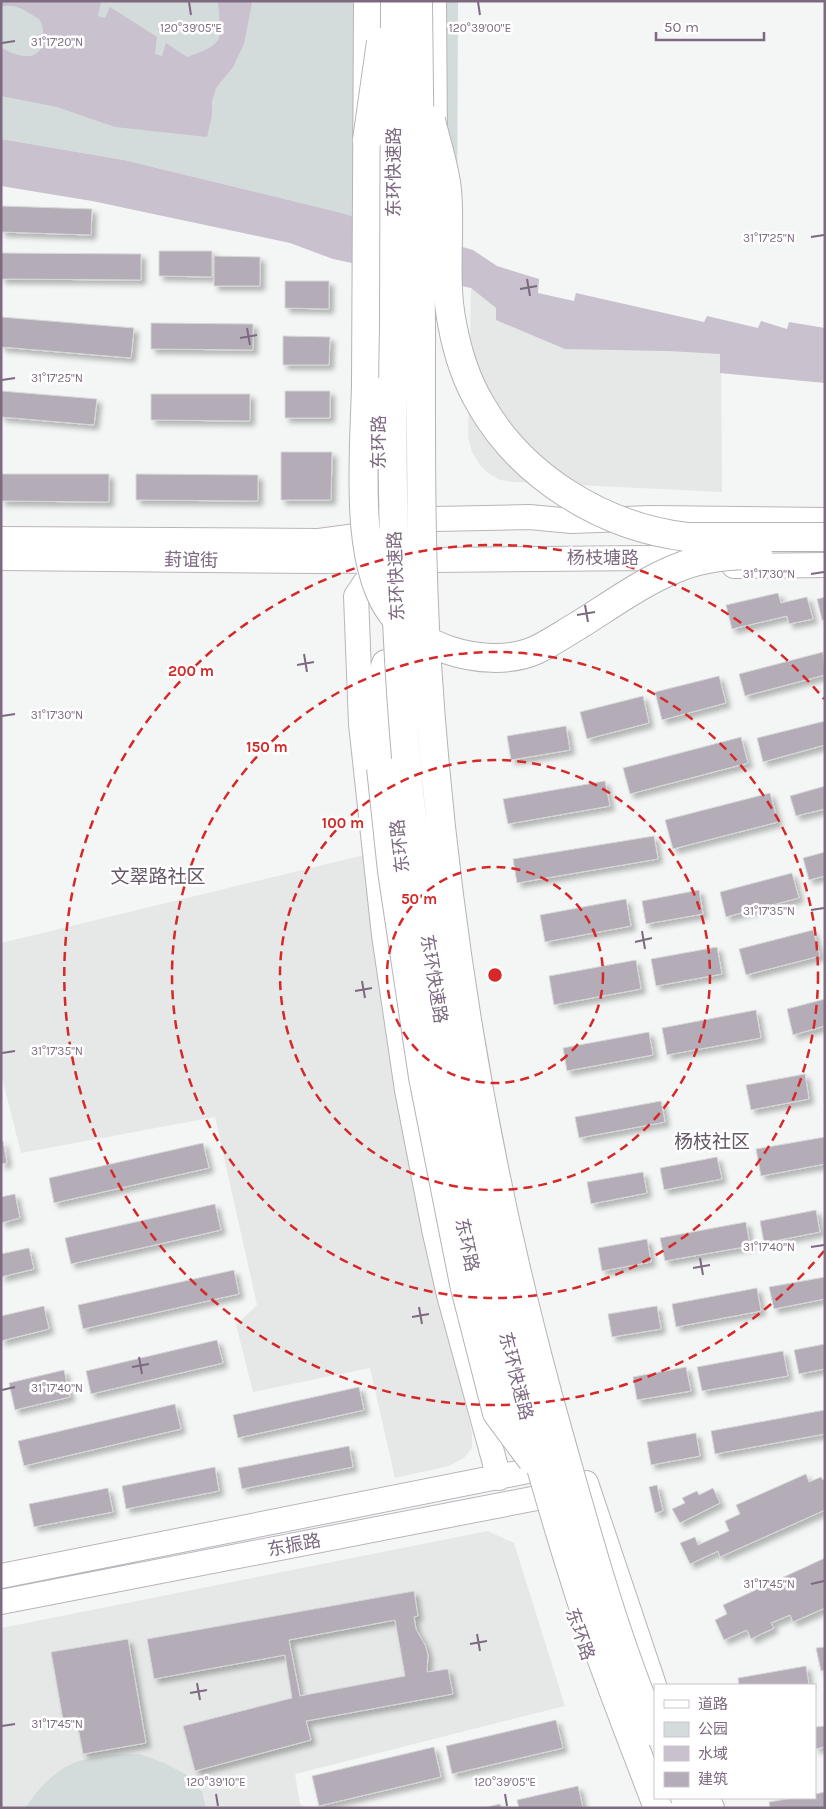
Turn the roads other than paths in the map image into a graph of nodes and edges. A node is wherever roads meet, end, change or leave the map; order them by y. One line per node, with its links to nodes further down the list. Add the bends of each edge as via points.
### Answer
1 (368, 1): 8 (highway, bridge)
2 (381, 1): 13 (main road, 东环路)
3 (386, 1): 8 (highway, bridge)
4 (395, 1): 28 (highway, 东环快速路, bridge, via 393,492 400,662 412,820 449,1075)
5 (418, 1): 7 (highway, 东环快速路, bridge)
6 (433, 1): 7 (highway, bridge); 10 (main road)
7 (418, 67): 14 (highway, bridge, via 447,189 448,293 452,323 474,393 512,447 536,471 569,495 640,528 688,537); 32 (highway, 东环快速路, bridge, via 421,490 427,660 445,868 458,968 494,1172 548,1399 606,1596)
8 (367, 140): 16 (highway, bridge, via 364,526 383,600 405,627 421,639 454,652 487,658 508,657 544,646 644,584 677,568 731,555)
9 (529, 517): 10 (main road); 11 (main road, via 572,521); 11 (main road, via 563,503 685,508)
10 (434, 519): 13 (main road); 18 (main road)
11 (711, 519): 12 (main road)
12 (825, 520)
13 (378, 533): 15 (main road, 葑谊街, via 319,541); 19 (main road, 东环路)
14 (825, 537)
15 (1, 538)
16 (825, 554)
17 (1, 558): 19 (main road, 葑谊街)
18 (434, 559): 19 (main road, 杨枝塘路); 20 (main road, 杨枝塘路, via 652,558 725,566); 26 (main road, via 451,813 471,967 509,1178 529,1269)
19 (380, 561): 21 (main road, 东环路); 22 (main road, via 356,596 361,724 384,935)
20 (825, 566)
21 (386, 664): 23 (main road, 东环路, via 402,870 432,1077); 28 (highway, bridge, via 377,691 381,768 392,871 423,1077 464,1284 497,1413)
22 (426, 1183): 23 (main road, via 444,1179); 25 (main road)
23 (454, 1185): 24 (main road, 东环路)
24 (475, 1282): 25 (main road, via 475,1301 466,1319); 28 (main road, 东环路)
25 (457, 1326): 27 (main road)
26 (579, 1460): 28 (main road, 东振路); 29 (main road)
27 (499, 1478): 28 (main road, 东振路); 30 (main road, 东振路)
28 (536, 1482): 29 (main road, 东振路); 31 (main road, 东振路); 34 (highway, 东环快速路, bridge); 35 (main road, 东环路, via 570,1607)
29 (586, 1486): 32 (main road)
30 (1, 1576)
31 (1, 1602)
32 (650, 1702): 33 (highway, 东环快速路, bridge)
33 (654, 1726)
34 (654, 1797)
35 (646, 1808)

